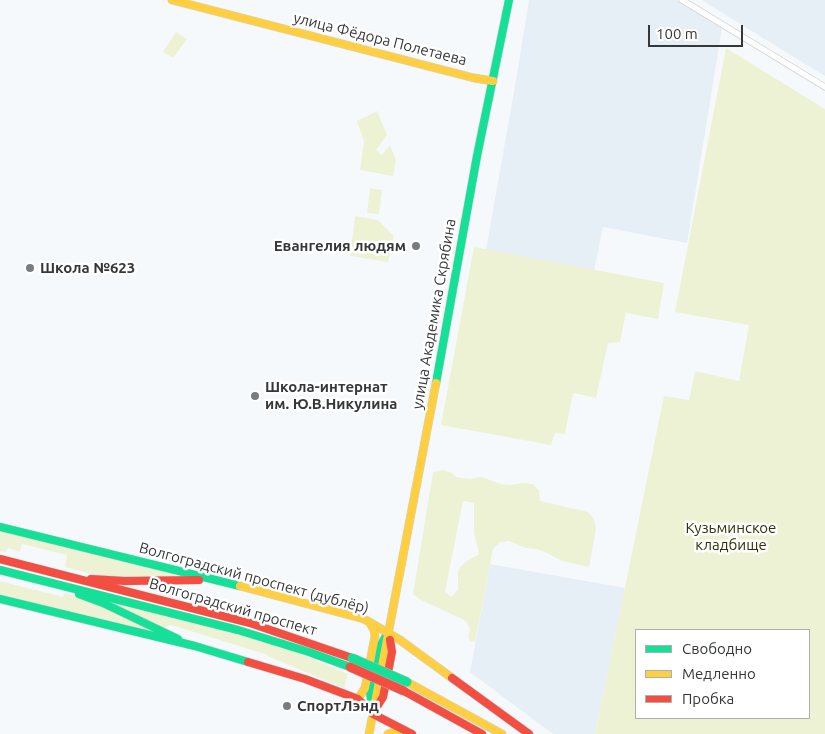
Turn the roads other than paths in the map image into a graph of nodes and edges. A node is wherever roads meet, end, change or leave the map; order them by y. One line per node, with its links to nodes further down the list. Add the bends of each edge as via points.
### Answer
1 (172, 0): 4 (main road, улица Фёдора Полетаева)
2 (508, 0): 4 (main road, улица Академика Скрябина)
3 (682, 0): 5 (street)
4 (493, 81): 14 (main road, улица Академика Скрябина)
5 (825, 88)
6 (0, 526): 10 (main road, Волгоградский проспект (дублёр))
7 (0, 559): 9 (main road, Волгоградский проспект)
8 (0, 570): 11 (main road, Волгоградский проспект)
9 (65, 576): 10 (main road, via 111,581); 16 (main road, Волгоградский проспект, via 250,623 299,639)
10 (211, 579): 13 (main road, Волгоградский проспект (дублёр))
11 (42, 580): 15 (main road, via 103,603); 16 (main road, Волгоградский проспект, via 238,630)
12 (0, 599): 15 (main road)
13 (370, 622): 14 (main road, Волгоградский проспект (дублёр)); 17 (main road, via 375,636 365,688)
14 (389, 632): 18 (main road, улица Академика Скрябина, via 392,652 383,697); 18 (main road, улица Академика Скрябина, via 379,648 370,692); 25 (main road, Волгоградский проспект (дублёр))
15 (196, 646): 17 (main road, via 306,679)
16 (351, 663): 23 (main road, Волгоградский проспект, bridge); 24 (main road, Волгоградский проспект, bridge, via 406,682)
17 (358, 699): 18 (main road)
18 (373, 714): 19 (main road); 20 (main road, улица Академика Скрябина)
19 (402, 729): 21 (main road); 22 (main road)
20 (369, 734)
21 (388, 734)
22 (412, 734)
23 (482, 734)
24 (502, 734)
25 (529, 734)

